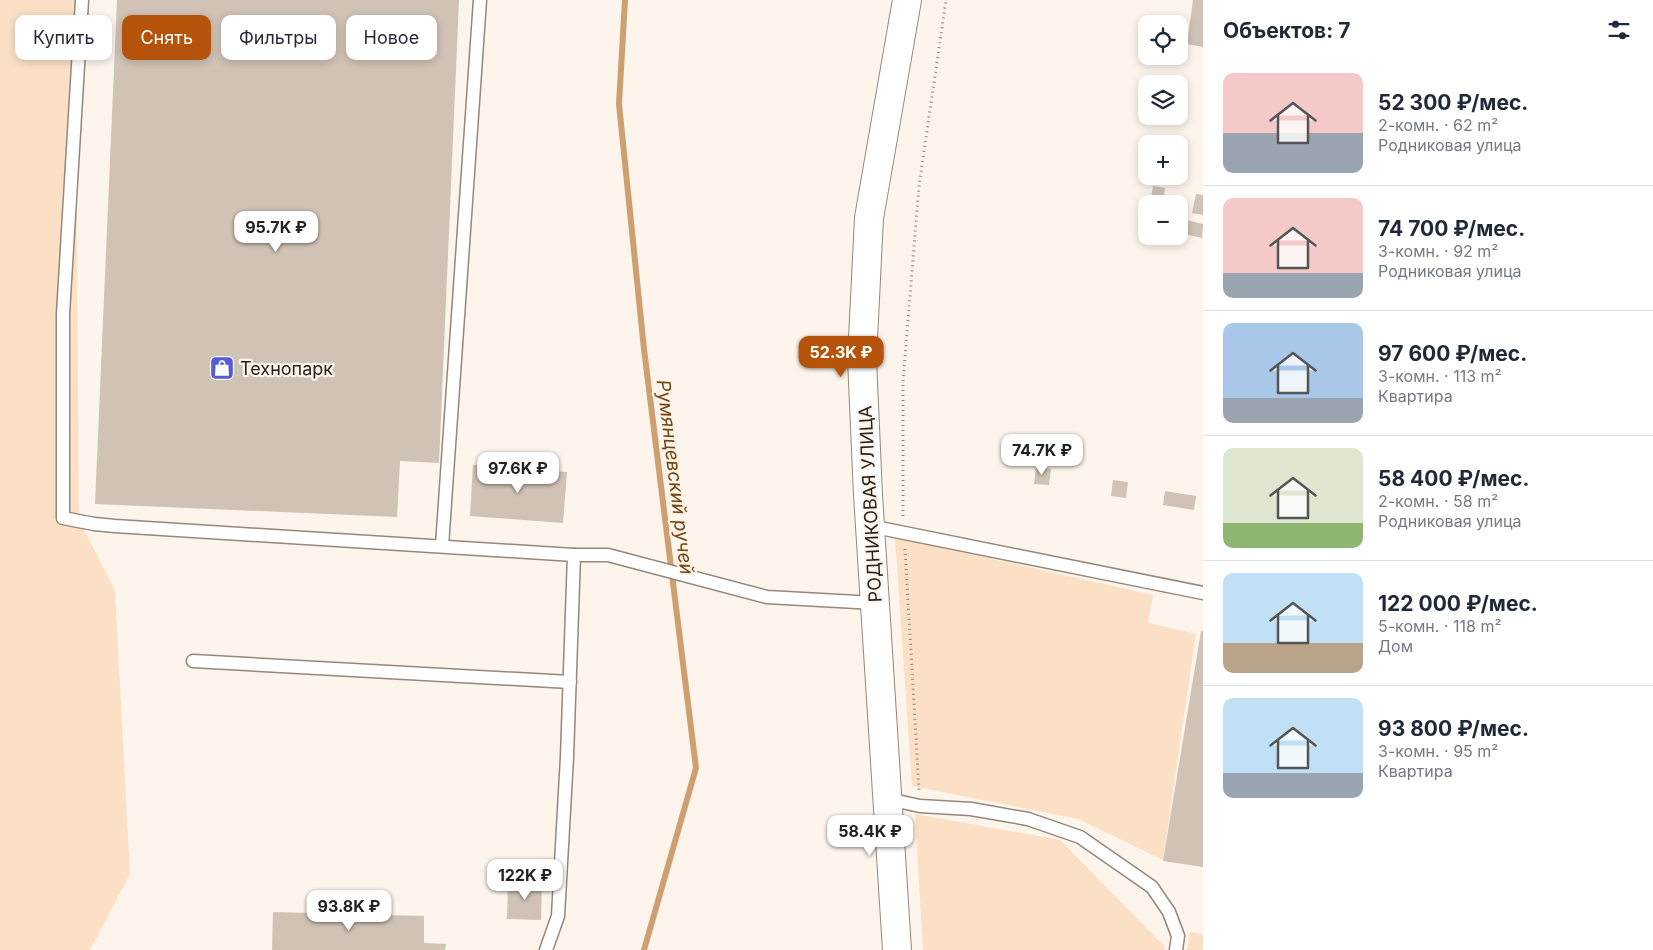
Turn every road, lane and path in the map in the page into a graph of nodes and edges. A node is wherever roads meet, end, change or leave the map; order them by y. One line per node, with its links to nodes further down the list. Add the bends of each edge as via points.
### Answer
1 (82, 0): 7 (lane, via 63,314 63,518 94,524)
2 (480, 0): 7 (lane)
3 (907, 0): 5 (main road, РОДНИКОВАЯ УЛИЦА, via 870,218 862,359)
4 (946, 0): 6 (path, via 919,186 903,382)
5 (870, 526): 6 (lane); 10 (main road, РОДНИКОВАЯ УЛИЦА)
6 (904, 533): 9 (lane); 14 (path)
7 (442, 546): 8 (lane)
8 (574, 555): 10 (lane, via 608,555 767,597); 12 (lane)
9 (1203, 593)
10 (875, 603): 13 (main road, РОДНИКОВАЯ УЛИЦА)
11 (193, 661): 12 (lane)
12 (570, 682): 15 (lane, via 558,916)
13 (888, 799): 14 (lane); 16 (main road, РОДНИКОВАЯ УЛИЦА)
14 (920, 806): 17 (lane, via 1028,819 1080,837 1152,887 1169,912 1178,936)
15 (546, 950)
16 (898, 950)
17 (1176, 950)

